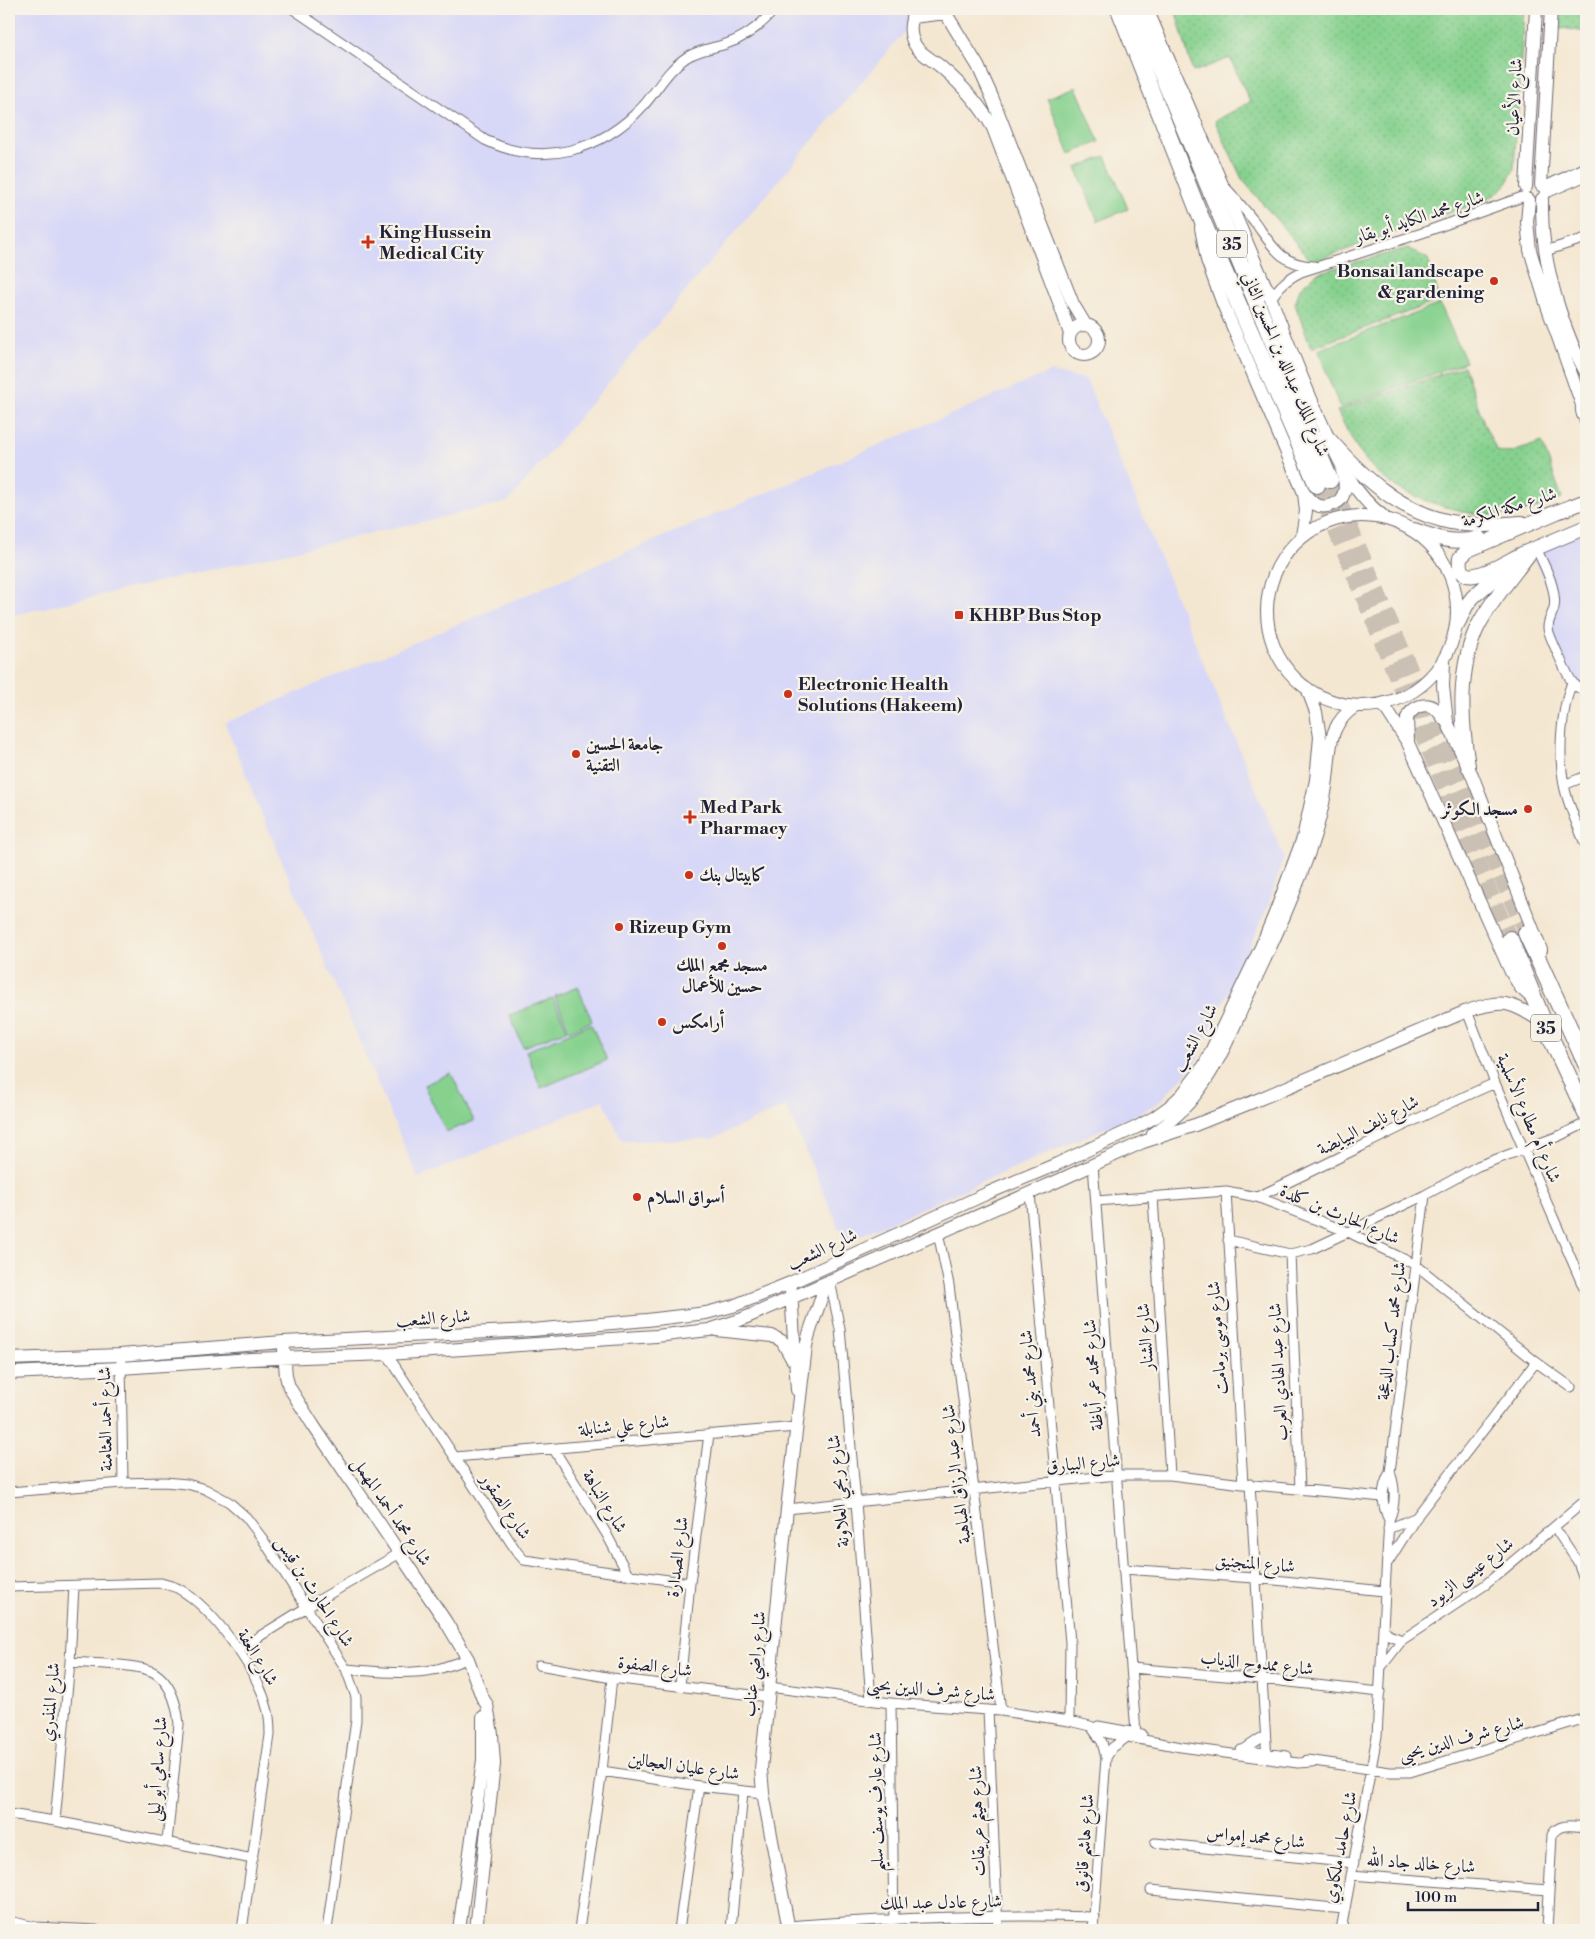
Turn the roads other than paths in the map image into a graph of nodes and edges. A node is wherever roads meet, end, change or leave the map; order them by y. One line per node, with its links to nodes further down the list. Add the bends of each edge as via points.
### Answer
1 (293, 9): 2 (street, via 486,140 512,149 544,153 579,149 612,133 644,105 679,62 701,50 746,35)
2 (775, 9)
3 (1119, 9): 26 (highway, شارع الملك عبدالله بن الحسين الثاني / 35, via 1199,213)
4 (1135, 9): 14 (highway, شارع الملك عبدالله بن الحسين الثاني / 35)
5 (1147, 9): 12 (street)
6 (1536, 9): 13 (street, شارع الأعيان)
7 (1551, 9): 13 (street, شارع الأعيان)
8 (945, 11): 9 (street); 19 (street, via 978,66 992,97 1073,304)
9 (914, 13): 20 (street, via 911,34 918,50 969,93 993,128)
10 (1586, 167): 13 (street)
11 (1586, 176): 13 (street)
12 (1222, 184): 17 (street, شارع محمد الكايد أبو بقار, via 1280,255 1295,263); 18 (street)
13 (1536, 193): 16 (street, شارع الأعيان); 17 (street, شارع محمد الكايد أبو بقار); 22 (street, شارع الأعيان, via 1527,222 1530,250 1546,303)
14 (1213, 198): 18 (highway, via 1227,216 1257,281); 26 (highway, شارع الملك عبدالله بن الحسين الثاني / 35)
15 (1586, 238): 16 (street)
16 (1545, 251): 21 (street, شارع الأعيان, via 1562,314)
17 (1322, 265): 18 (street, شارع محمد الكايد أبو بقار, via 1288,278)
18 (1270, 296): 24 (street)
19 (1085, 324): 20 (street); 20 (street, via 1094,328 1099,336 1098,345 1092,352 1084,355 1074,352 1069,344)
20 (1070, 334)
21 (1586, 374)
22 (1584, 402): 23 (street, شارع الأعيان, via 1583,416)
23 (1586, 420)
24 (1328, 438): 25 (street); 30 (main road, via 1363,475 1388,495 1415,510 1442,520 1469,524)
25 (1340, 464): 26 (street, via 1345,487 1341,500 1334,505 1315,504); 29 (street, via 1372,508)
26 (1317, 486): 33 (street, via 1306,512)
27 (1586, 501): 28 (main road, شارع مكة المكرمة)
28 (1557, 512): 30 (main road, شارع مكة المكرمة); 34 (main road, via 1468,550 1460,558 1459,565 1464,575 1476,576)
29 (1385, 518): 32 (street); 33 (street, via 1342,518)
30 (1522, 523): 32 (main road, شارع مكة المكرمة, via 1466,542 1439,539)
31 (1586, 527): 34 (main road)
32 (1414, 530): 35 (street, via 1428,541 1449,570 1455,587)
33 (1302, 536): 38 (street, via 1275,572 1267,609 1269,631 1276,651 1292,675)
34 (1530, 551): 35 (main road, via 1473,598); 37 (street, via 1551,582 1555,607 1548,634); 44 (main road, via 1487,611 1473,637 1463,694 1463,736)
35 (1458, 623): 36 (street)
36 (1447, 655): 40 (street, via 1420,687); 42 (street, via 1442,664)
37 (1572, 682): 39 (street); 46 (street, via 1565,700 1562,723)
38 (1307, 688): 41 (street, via 1333,701); 62 (street, شارع الشعب, via 1318,718 1320,750 1303,838 1261,947 1204,1066 1182,1095 1155,1117 1091,1149)
39 (1586, 691)
40 (1381, 704): 41 (street); 43 (street)
41 (1356, 706): 58 (street, شارع الشعب, via 1345,712 1335,728 1321,812 1311,846 1241,1012 1200,1089 1174,1118)
42 (1447, 722): 43 (street, via 1433,707 1416,708 1407,718); 44 (street)
43 (1408, 743): 51 (street, via 1511,972)
44 (1468, 766): 50 (street, via 1550,972)
45 (1586, 776): 46 (street)
46 (1564, 785): 47 (street)
47 (1586, 846)
48 (1526, 933): 50 (highway, 35)
49 (1510, 939): 51 (highway, 35)
50 (1553, 993): 54 (highway, 35)
51 (1534, 1001): 53 (highway, 35)
52 (1466, 1011): 53 (street, شارع الشعب, via 1502,1002); 56 (street, شارع أم مطاوع الأسلمية); 58 (street, شارع الشعب, via 1213,1118)
53 (1544, 1023): 57 (highway, 35)
54 (1582, 1042): 55 (highway, 35)
55 (1586, 1064)
56 (1495, 1083): 59 (street, شارع أم مطاوع الأسلمية); 66 (street, شارع نايف البيايضة)
57 (1584, 1122): 59 (street)
58 (1143, 1142): 60 (street, شارع الشعب)
59 (1524, 1148): 64 (street, via 1478,1166); 76 (street, شارع أم مطاوع الأسلمية)
60 (1093, 1165): 63 (street, شارع الشعب); 67 (street, شارع محمد عمر أباظة)
61 (1226, 1191): 65 (street, شارع الحارث بن كلدة); 66 (street, شارع الحارث بن كلدة); 71 (street, شارع موسى برمامت)
62 (988, 1193): 68 (street, via 997,1198); 75 (street, شارع الشعب)
63 (1030, 1193): 68 (street, شارع الشعب); 97 (street, شارع محمد بني أحمد)
64 (1425, 1195): 69 (street); 73 (street, شارع محمد كساب الدعجة)
65 (1153, 1197): 67 (street, شارع الحارث بن كلدة); 96 (street, شارع الشنار)
66 (1257, 1197): 69 (street, شارع الحارث بن كلدة)
67 (1096, 1201): 95 (street, شارع محمد عمر أباظة)
68 (994, 1208): 70 (street, شارع الشعب)
69 (1348, 1232): 72 (street, via 1312,1249); 73 (street, شارع الحارث بن كلدة)
70 (938, 1233): 74 (street, شارع الشعب); 101 (street, شارع عبد الرزاق الهباهبة, via 949,1284)
71 (1228, 1240): 72 (street); 99 (street, شارع موسى برمامت)
72 (1290, 1254): 100 (street, شارع عبد الهادي العرب)
73 (1416, 1264): 85 (street, شارع الحارث بن كلدة); 94 (street, شارع محمد كساب الدعجة)
74 (828, 1282): 77 (street, شارع الشعب); 89 (street, شارع راضي عناب, via 809,1331); 105 (street, شارع ربحي العلاونة, via 840,1329)
75 (790, 1283): 77 (street, شارع راضي عناب); 79 (street, شارع الشعب, via 733,1306 677,1317 532,1330)
76 (1586, 1293)
77 (792, 1298): 78 (street, شارع الشعب); 84 (street, شارع راضي عناب)
78 (709, 1330): 80 (street, شارع الشعب); 84 (street, via 772,1336 782,1341)
79 (283, 1342): 81 (street, شارع الشعب); 82 (street, شارع محمد أحمد المهمل)
80 (387, 1354): 82 (street, شارع الشعب); 93 (street, شارع الصقور)
81 (120, 1355): 83 (street, شارع الشعب); 86 (street, شارع أحمد العثامنة)
82 (284, 1358): 86 (street, شارع الشعب); 112 (street, شارع محمد أحمد المهمل, via 286,1376 294,1396)
83 (9, 1359)
84 (794, 1362): 89 (street, شارع راضي عناب)
85 (1536, 1362): 88 (street, شارع الحارث بن كلدة); 108 (street)
86 (121, 1368): 87 (street, شارع الشعب); 98 (street, شارع أحمد العثامنة)
87 (9, 1372)
88 (1571, 1387)
89 (799, 1400): 90 (street, شارع راضي عناب)
90 (796, 1427): 91 (street, شارع علي شنابلة); 106 (street, شارع راضي عناب)
91 (709, 1434): 92 (street, شارع علي شنابلة); 119 (street, شارع الصدارة)
92 (553, 1448): 93 (street, شارع علي شنابلة); 117 (street, شارع النباهة)
93 (455, 1457): 117 (street, شارع الصقور, via 524,1560)
94 (1390, 1472): 103 (street, شارع محمد كساب الدعجة, via 1384,1484); 107 (street, شارع محمد كساب الدعجة, via 1395,1494)
95 (1117, 1475): 96 (street, شارع البيارق); 97 (street, شارع البيارق); 116 (street, شارع محمد عمر أباظة)
96 (1170, 1475): 99 (street, شارع البيارق)
97 (1055, 1481): 101 (street, شارع البيارق); 145 (street, شارع محمد بني أحمد, via 1070,1642)
98 (123, 1483): 102 (street, شارع الحارث بن قيس); 124 (street, شارع الحارث بن قيس, via 187,1484 229,1502 262,1538)
99 (1246, 1484): 100 (street, شارع البيارق); 118 (street, شارع موسى برمامت)
100 (1300, 1489): 103 (street, شارع البيارق)
101 (974, 1490): 105 (street, شارع البيارق); 143 (street, شارع عبد الرزاق الهباهبة)
102 (9, 1492)
103 (1383, 1497): 109 (street, شارع محمد كساب الدعجة)
104 (1586, 1500): 110 (street, شارع عيسى الزيود)
105 (856, 1502): 106 (street, شارع البيارق); 140 (street, شارع ربحي العلاونة)
106 (787, 1509): 137 (street, شارع راضي عناب)
107 (1393, 1509): 108 (street, via 1406,1518); 109 (street, شارع محمد كساب الدعجة)
108 (1417, 1516): 109 (street); 111 (street, via 1406,1528); 115 (street)
109 (1389, 1525): 111 (street, شارع محمد كساب الدعجة)
110 (1554, 1527): 114 (street); 126 (street, شارع عيسى الزيود, via 1485,1584)
111 (1388, 1539): 115 (street, شارع محمد كساب الدعجة)
112 (400, 1552): 124 (street); 128 (street, شارع محمد أحمد المهمل)
113 (1586, 1557): 114 (street)
114 (1578, 1562): 120 (street)
115 (1386, 1566): 123 (street, شارع محمد كساب الدعجة)
116 (1122, 1569): 118 (street, شارع المنجنيق); 132 (street, شارع محمد عمر أباظة)
117 (627, 1573): 119 (street, شارع الصقور)
118 (1254, 1578): 123 (street, شارع المنجنيق); 135 (street, شارع موسى برمامت)
119 (690, 1583): 136 (street, شارع الصدارة)
120 (1586, 1584)
121 (74, 1586): 122 (street, شارع العفة); 127 (street, شارع العفة, via 130,1582 161,1583 178,1589 201,1606); 129 (street, شارع المنذري)
122 (9, 1587)
123 (1384, 1591): 125 (street, شارع محمد كساب الدعجة)
124 (307, 1607): 127 (street); 133 (street, شارع الحارث بن قيس)
125 (1384, 1629): 126 (street, via 1389,1635); 131 (street, شارع محمد كساب الدعجة)
126 (1402, 1640): 131 (street, شارع عيسى الزيود)
127 (239, 1649): 168 (street, شارع العفة, via 263,1695 270,1724)
128 (468, 1659): 133 (street, via 423,1671); 139 (street, شارع محمد أحمد المهمل)
129 (70, 1662): 164 (street, شارع المنذري); 166 (street, شارع سامي أبو ليلى, via 138,1667 154,1672 169,1688 178,1709 179,1724)
130 (539, 1665): 134 (street, شارع الصفوة)
131 (1382, 1666): 138 (street, شارع محمد كساب الدعجة)
132 (1131, 1668): 135 (street, شارع ممدوح الذياب); 148 (street, شارع محمد عمر أباظة)
133 (346, 1669): 183 (street, شارع الحارث بن قيس, via 356,1697 356,1720)
134 (612, 1678): 136 (street, شارع الصفوة); 159 (street, شارع عليان العجالين)
135 (1261, 1679): 138 (street, شارع ممدوح الذياب); 150 (street, شارع موسى برمامت)
136 (680, 1685): 137 (street, شارع الصفوة)
137 (769, 1692): 140 (street, شارع شرف الدين يحيى); 162 (street, شارع راضي عناب, via 761,1769)
138 (1380, 1692): 158 (street, شارع محمد كساب الدعجة)
139 (482, 1698): 184 (street, شارع محمد أحمد المهمل, via 482,1760); 185 (street, شارع محمد أحمد المهمل, via 489,1710 494,1764)
140 (871, 1700): 141 (street, شارع شرف الدين يحيى)
141 (891, 1702): 142 (street, شارع شرف الدين يحيى); 176 (street, شارع عارف يوسف سليم)
142 (988, 1710): 143 (street, شارع شرف الدين يحيى); 174 (street, شارع هيثم عريقات)
143 (1001, 1712): 145 (street, شارع شرف الدين يحيى)
144 (1586, 1718): 158 (street, شارع شرف الدين يحيى, via 1410,1772)
145 (1069, 1721): 146 (street, شارع شرف الدين يحيى)
146 (1090, 1726): 147 (street, شارع شرف الدين يحيى); 152 (street, شارع هاشم قانوق)
147 (1111, 1731): 148 (street, شارع شرف الدين يحيى); 149 (street, شارع شرف الدين يحيى); 152 (street)
148 (1136, 1732): 151 (street, شارع شرف الدين يحيى)
149 (1127, 1737): 151 (street, شارع شرف الدين يحيى); 156 (street, via 1116,1744)
150 (1263, 1738): 153 (street); 154 (street); 155 (street, شارع موسى برمامت)
151 (1160, 1740): 153 (street, شارع شرف الدين يحيى); 155 (street, شارع شرف الدين يحيى)
152 (1102, 1742): 156 (street, شارع هاشم قانوق)
153 (1242, 1750): 155 (street, شارع شرف الدين يحيى)
154 (1280, 1755): 155 (street, شارع شرف الدين يحيى); 157 (street, شارع شرف الدين يحيى)
155 (1263, 1756): 157 (street, شارع شرف الدين يحيى, via 1302,1764)
156 (1106, 1758): 175 (street, شارع هاشم قانوق)
157 (1312, 1762): 158 (street, شارع شرف الدين يحيى)
158 (1371, 1770): 169 (street, شارع حامد ملكاوي)
159 (602, 1771): 160 (street, شارع عليان العجالين); 186 (street, شارع عليان العجالين)
160 (699, 1786): 161 (street, شارع عليان العجالين); 187 (street)
161 (743, 1791): 162 (street, شارع عليان العجالين); 188 (street)
162 (763, 1792): 179 (street, شارع راضي عناب)
163 (9, 1814): 164 (street)
164 (55, 1821): 166 (street)
165 (1586, 1827): 172 (street, via 1562,1826 1553,1832)
166 (167, 1842): 168 (street)
167 (1155, 1843): 169 (street, شارع محمد إمواس)
168 (253, 1859): 182 (street, شارع العفة)
169 (1354, 1863): 170 (street, شارع حامد ملكاوي)
170 (1351, 1875): 172 (street, شارع خالد جاد الله); 173 (street, شارع حامد ملكاوي)
171 (1152, 1890): 173 (street)
172 (1549, 1890): 193 (street)
173 (1344, 1909): 192 (street, شارع حامد ملكاوي)
174 (998, 1916): 175 (street, شارع عادل عبد الملك); 176 (street, شارع عادل عبد الملك); 190 (street, شارع هيثم عريقات)
175 (1094, 1917): 191 (street, شارع هاشم قانوق)
176 (893, 1918): 179 (street, شارع عادل عبد الملك); 189 (street, شارع عارف يوسف سليم)
177 (9, 1921): 178 (street)
178 (34, 1927): 180 (street); 181 (street)
179 (788, 1928)
180 (46, 1930)
181 (96, 1930)
182 (242, 1930)
183 (327, 1930)
184 (459, 1930)
185 (476, 1930)
186 (579, 1930)
187 (679, 1930)
188 (731, 1930)
189 (894, 1930)
190 (998, 1930)
191 (1094, 1930)
192 (1341, 1930)
193 (1547, 1930)

